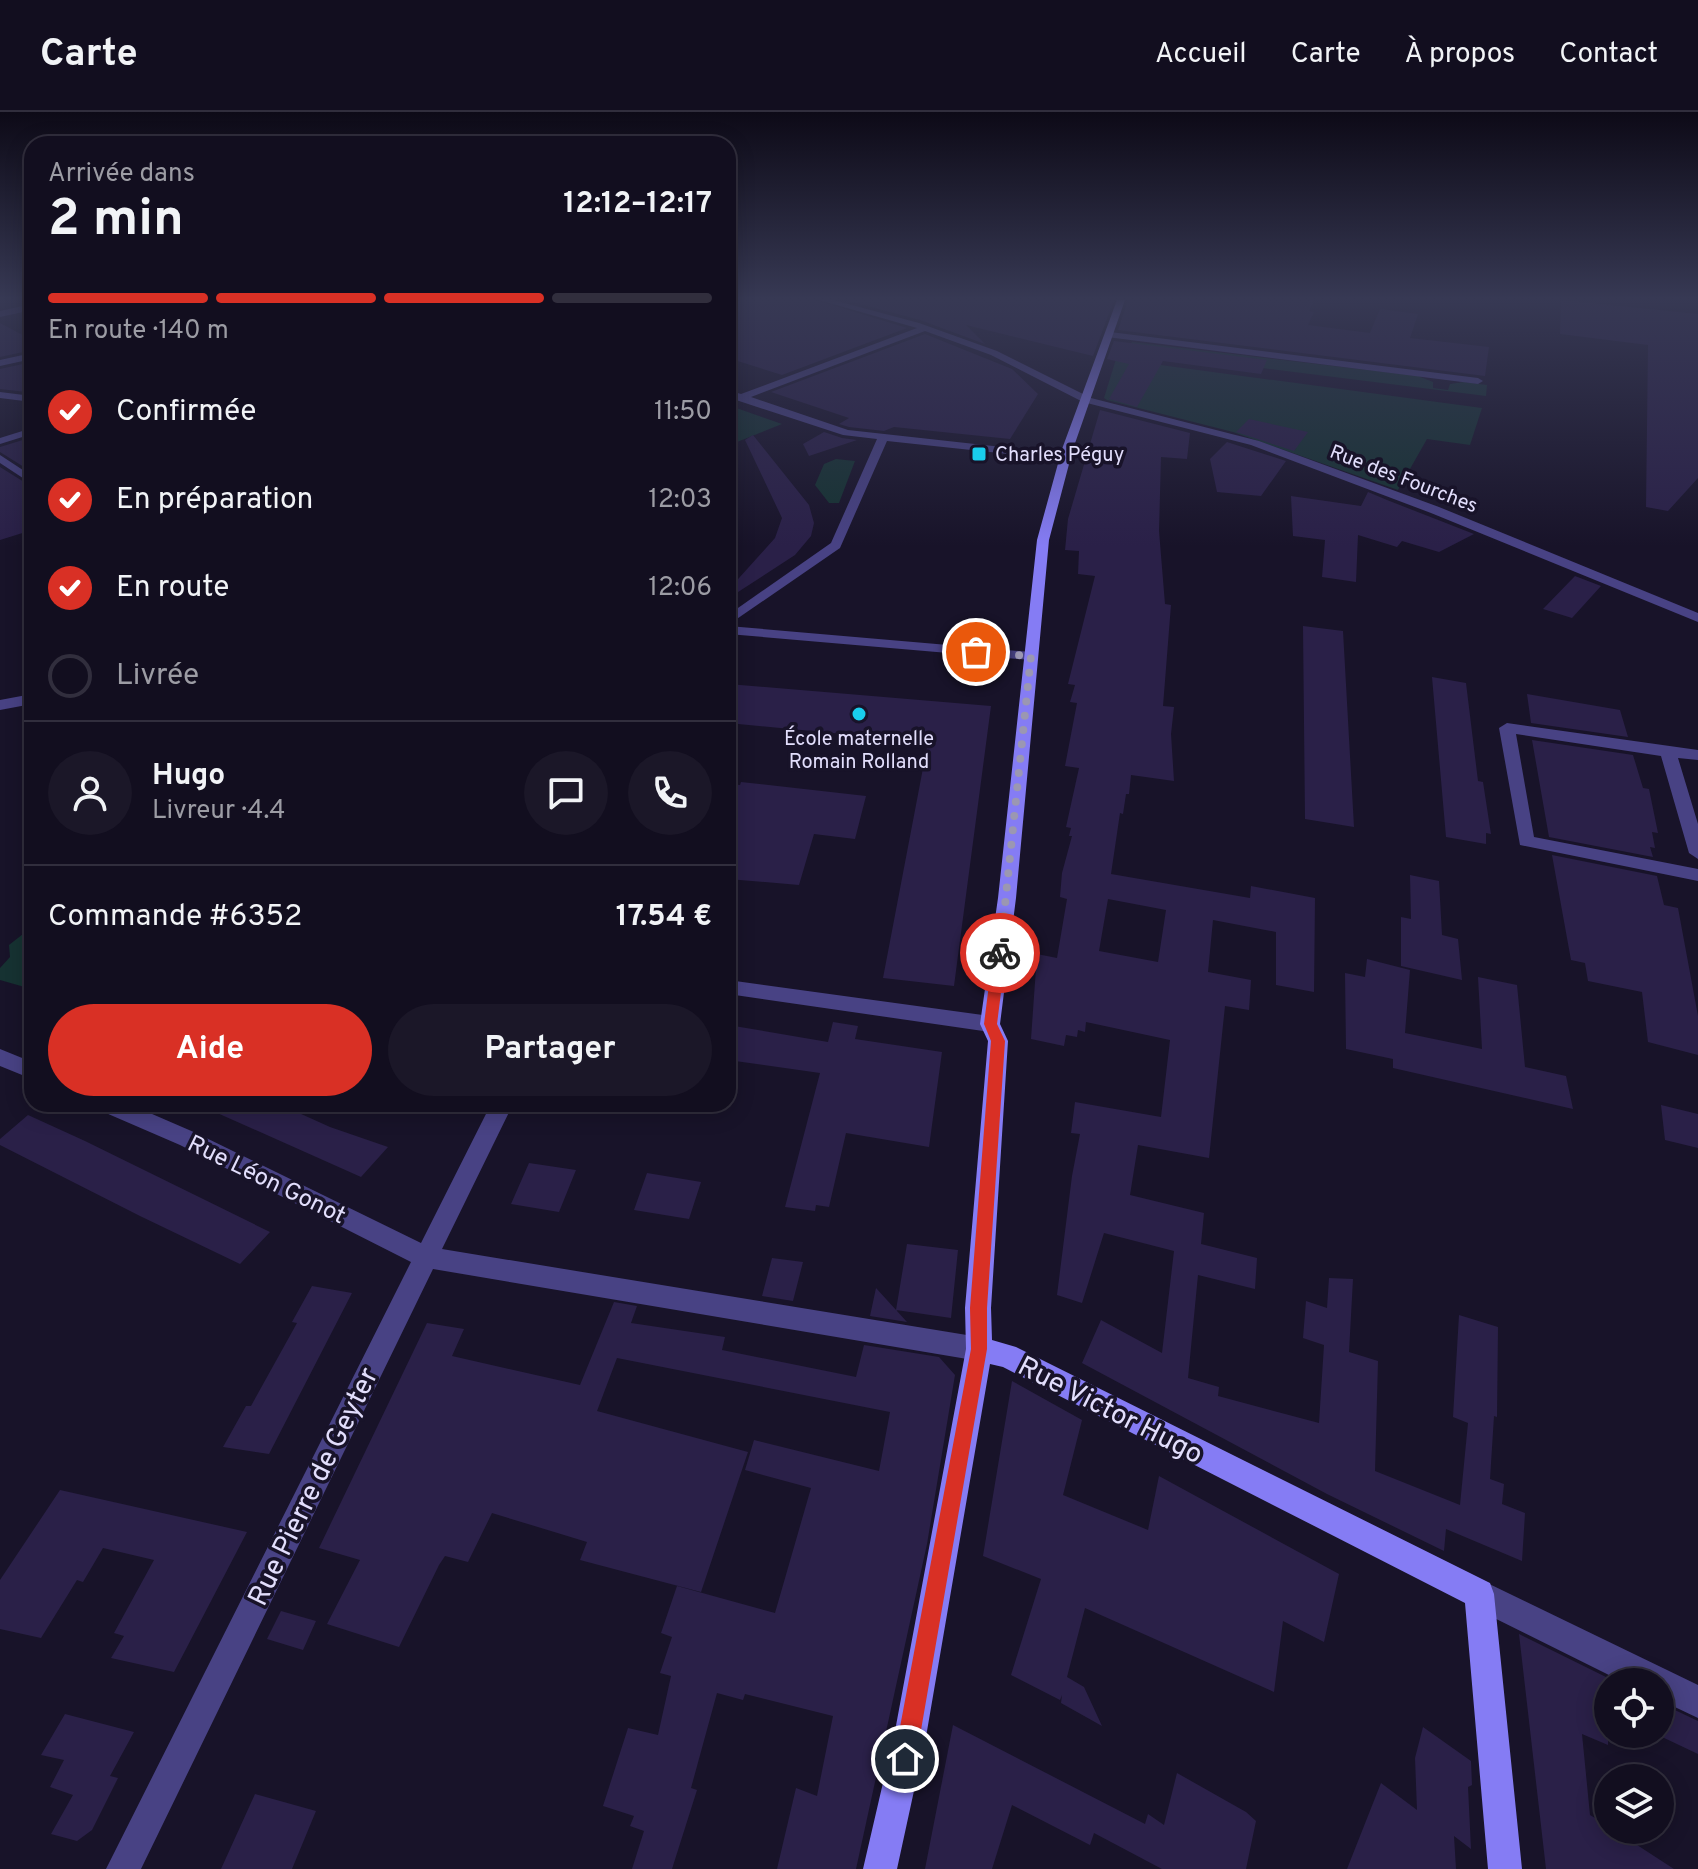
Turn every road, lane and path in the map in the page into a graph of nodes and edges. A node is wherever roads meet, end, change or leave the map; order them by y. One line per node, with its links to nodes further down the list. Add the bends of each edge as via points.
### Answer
1 (782, 382): 7 (street)
2 (1051, 382): 8 (street, Rue des Fourches)
3 (1093, 382): 8 (street)
4 (0, 395): 6 (street)
5 (736, 396): 7 (street)
6 (24, 398)
7 (740, 398): 10 (street, via 847,433)
8 (1087, 400): 12 (street); 16 (street, Rue des Fourches, via 1255,443)
9 (24, 434): 11 (street)
10 (883, 438): 12 (street); 15 (street, via 836,545)
11 (0, 441)
12 (1066, 457): 18 (street, via 1046,525)
13 (0, 458): 14 (street)
14 (24, 475)
15 (736, 615)
16 (1698, 618)
17 (736, 631): 18 (street)
18 (1031, 656): 26 (street)
19 (24, 700): 20 (street)
20 (0, 705)
21 (1668, 752): 22 (street); 23 (street); 24 (street, via 1507,728 1526,841)
22 (1698, 755)
23 (1698, 853)
24 (1698, 875)
25 (736, 988): 26 (street)
26 (990, 1024): 32 (street, via 998,1041)
27 (0, 1057): 28 (street)
28 (24, 1068)
29 (126, 1112): 31 (street, Rue Léon Gonot)
30 (498, 1112): 31 (street, Rue Pierre de Geyter)
31 (425, 1257): 32 (street, Rue Victor Hugo); 37 (street, Rue Pierre de Geyter)
32 (979, 1349): 33 (street, Rue Victor Hugo, via 1007,1356); 38 (street, via 911,1731)
33 (1479, 1594): 34 (street, Rue Victor Hugo); 39 (street)
34 (1629, 1668)
35 (1674, 1690): 36 (street, Rue Victor Hugo)
36 (1698, 1702)
37 (123, 1869)
38 (880, 1869)
39 (1505, 1869)

